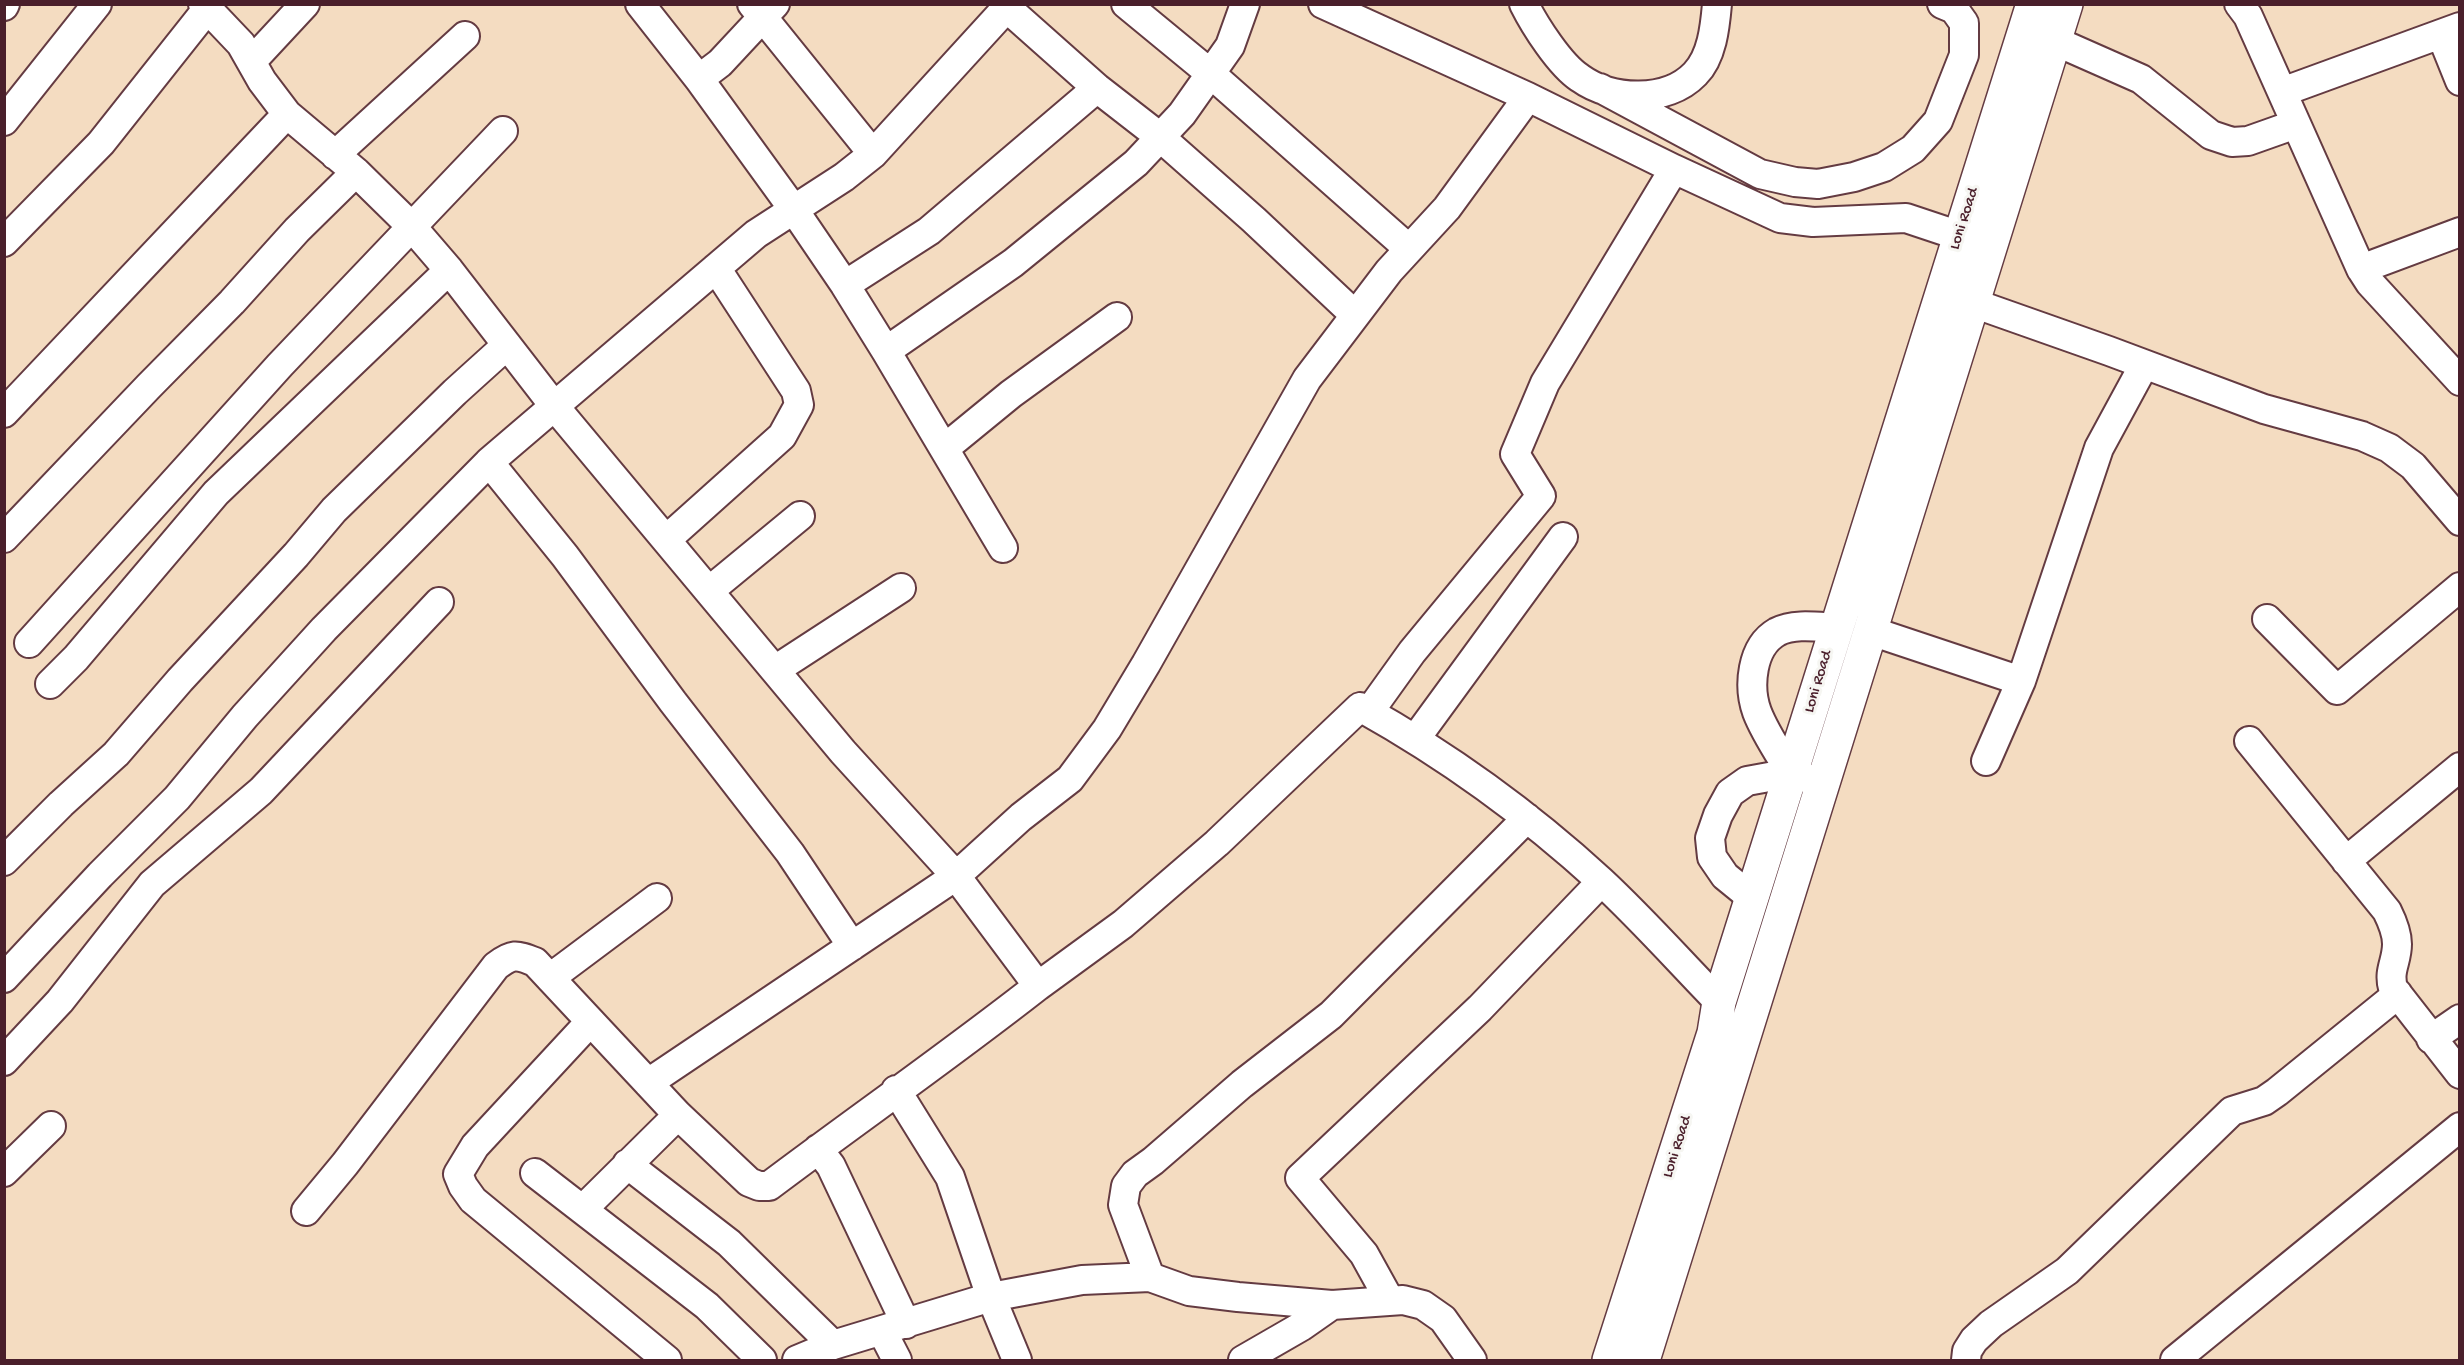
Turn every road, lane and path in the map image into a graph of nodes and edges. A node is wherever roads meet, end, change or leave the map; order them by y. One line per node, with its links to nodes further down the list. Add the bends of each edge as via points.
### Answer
1 (97, 4): 28 (street)
2 (305, 4): 19 (street)
3 (640, 4): 21 (street)
4 (1126, 4): 20 (street)
5 (1245, 4): 20 (street, via 1230,46)
6 (1323, 4): 26 (street)
7 (1524, 4): 24 (street, via 1564,62 1579,78)
8 (1717, 4): 24 (street, via 1707,56 1696,73 1674,90 1625,95)
9 (1942, 4): 24 (street, via 1954,9 1964,23 1964,55 1938,121 1913,149 1884,167 1854,177 1818,184 1760,174)
10 (2033, 4): 38 (highway, Loni Road)
11 (2066, 4): 18 (highway, Loni Road)
12 (2239, 4): 25 (street)
13 (206, 6): 19 (street); 39 (street, via 101,143)
14 (1008, 6): 23 (street); 32 (street)
15 (763, 9): 21 (street, via 720,63); 32 (street)
16 (2450, 31): 22 (street); 25 (street)
17 (465, 36): 33 (street)
18 (2055, 41): 29 (street, via 2141,79 2211,135 2232,142 2248,141); 45 (highway, Loni Road)
19 (252, 61): 27 (street)
20 (1211, 74): 31 (street); 40 (street)
21 (699, 79): 35 (street)
22 (2460, 81)
23 (1097, 88): 31 (street); 44 (street, via 929,231)
24 (1600, 88)
25 (2282, 92): 29 (street)
26 (1528, 97): 34 (street); 40 (street, via 1447,208)
27 (287, 114): 33 (street); 53 (street)
28 (4, 121)
29 (2296, 124): 42 (street)
30 (503, 131): 36 (street)
31 (1160, 137): 46 (street); 49 (street, via 1136,163 1013,263)
32 (873, 154): 35 (street)
33 (346, 163): 36 (street); 59 (street, via 297,230 232,302)
34 (1674, 169): 38 (street, via 1779,218 1813,222 1906,218); 73 (street, via 1545,383 1515,454 1541,496 1412,652)
35 (794, 210): 41 (street, via 756,234); 44 (street)
36 (412, 227): 43 (street); 69 (street, via 250,398)
37 (2460, 232): 42 (street)
38 (1959, 236): 67 (highway, Loni Road)
39 (4, 242)
40 (1409, 249): 46 (street)
41 (716, 268): 52 (street); 60 (street, via 795,391 799,405 782,436)
42 (2361, 269): 51 (street)
43 (449, 270): 48 (street); 72 (street, via 216,492)
44 (845, 285): 49 (street)
45 (1973, 303): 50 (street); 68 (highway, Loni Road)
46 (1355, 315): 83 (street, via 1307,379 1107,729 1070,779)
47 (1117, 317): 54 (street)
48 (507, 345): 52 (street); 81 (street, via 334,510 116,754)
49 (886, 351): 54 (street)
50 (2144, 365): 57 (street, via 2264,409 2362,436 2389,448 2413,466); 71 (street, via 2100,448)
51 (2460, 381)
52 (555, 406): 55 (street); 60 (street)
53 (4, 413)
54 (945, 448): 61 (street)
55 (489, 462): 87 (street, via 790,853); 88 (street, via 324,629 177,798)
56 (800, 516): 64 (street)
57 (2460, 521)
58 (1563, 537): 74 (street)
59 (4, 538)
60 (667, 539): 64 (street)
61 (1003, 548)
62 (2460, 587): 66 (street, via 2337,690)
63 (901, 588): 70 (street)
64 (709, 591): 70 (street)
65 (439, 602): 96 (street, via 261,791 152,884 60,1001)
66 (2267, 619)
67 (1836, 628): 78 (highway, Loni Road); 78 (street, via 1790,628 1776,633 1764,644 1754,665 1752,692 1757,712)
68 (1871, 631): 71 (street); 79 (highway, Loni Road)
69 (29, 643)
70 (775, 670): 83 (street, via 843,752)
71 (2021, 681): 76 (street)
72 (50, 684)
73 (1368, 712): 74 (street); 90 (street, via 1360,707 1217,843 1123,924)
74 (1416, 738): 80 (street)
75 (2248, 741): 82 (street)
76 (1986, 761)
77 (2460, 767): 82 (street)
78 (1791, 773): 79 (street); 86 (highway, Loni Road); 86 (street, via 1747,781 1730,793 1710,838 1712,857 1725,876)
79 (1823, 784): 122 (highway, Loni Road)
80 (1527, 818): 84 (street); 109 (street, via 1331,1015 1135,1174 1126,1186 1123,1204)
81 (4, 861)
82 (2346, 861): 91 (street, via 2394,926 2397,944 2390,976)
83 (956, 876): 87 (street); 90 (street)
84 (1601, 882): 92 (street); 111 (street, via 1480,1008 1300,1178 1364,1254)
85 (657, 898): 89 (street)
86 (1752, 898): 92 (highway, Loni Road)
87 (852, 946): 98 (street)
88 (4, 978)
89 (550, 978): 94 (street); 108 (street, via 535,962 521,956 509,956 496,966)
90 (1038, 986): 99 (street)
91 (2398, 994): 95 (street); 123 (street, via 2277,1092 2264,1101 2232,1111 2067,1271 1991,1324 1974,1340)
92 (1719, 1002): 121 (highway, Loni Road, via 1714,1033)
93 (2460, 1019): 95 (street)
94 (590, 1022): 98 (street); 115 (street, via 475,1146 458,1173 473,1200)
95 (2432, 1039): 97 (street)
96 (4, 1061)
97 (2460, 1074)
98 (648, 1083): 100 (street)
99 (896, 1090): 103 (street); 110 (street, via 950,1177)
100 (678, 1115): 103 (street, via 759,1186 769,1186); 104 (street)
101 (51, 1126): 105 (street)
102 (2460, 1127): 124 (street)
103 (818, 1149): 113 (street, via 831,1166)
104 (627, 1164): 107 (street); 114 (street, via 729,1243)
105 (4, 1172)
106 (535, 1173): 107 (street)
107 (583, 1209): 116 (street, via 707,1306)
108 (306, 1211)
109 (1150, 1277): 110 (street, via 1082,1280); 112 (street, via 1189,1291)
110 (991, 1297): 113 (street); 118 (street)
111 (1390, 1301): 112 (street); 120 (street, via 1423,1305 1443,1319)
112 (1332, 1305): 119 (street)
113 (894, 1328): 114 (street); 117 (street)
114 (813, 1355)
115 (667, 1360)
116 (762, 1360)
117 (897, 1360)
118 (1017, 1360)
119 (1243, 1360)
120 (1472, 1360)
121 (1609, 1360)
122 (1643, 1360)
123 (1966, 1360)
124 (2175, 1360)

